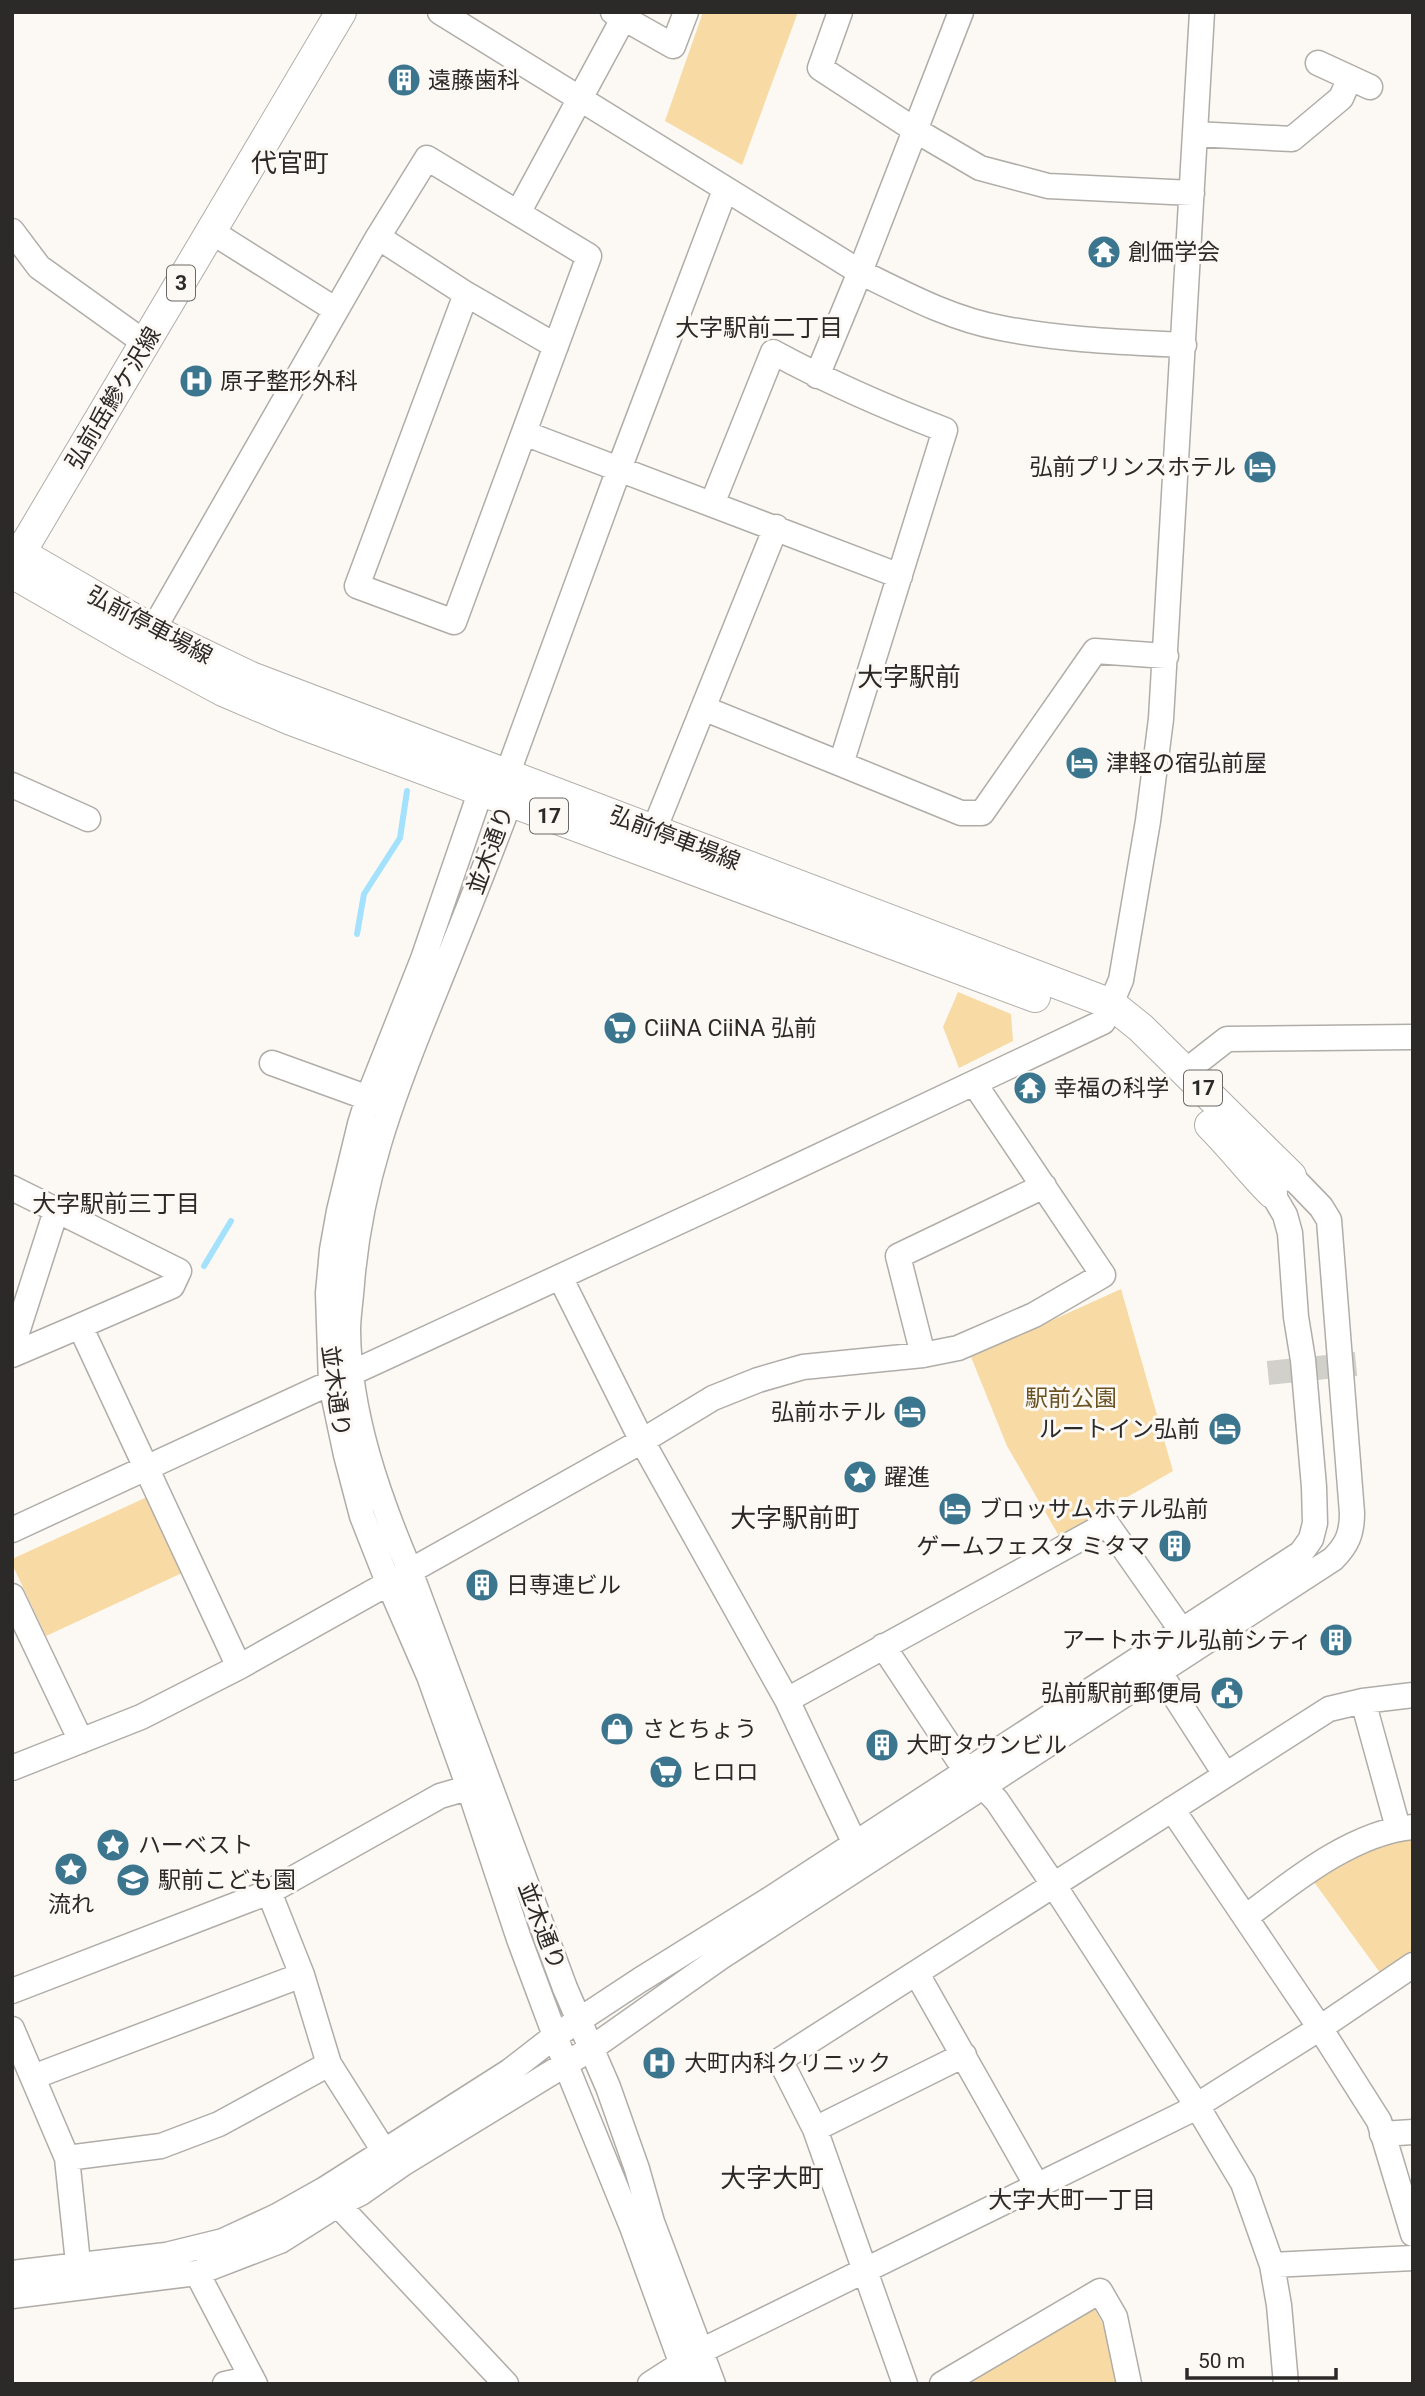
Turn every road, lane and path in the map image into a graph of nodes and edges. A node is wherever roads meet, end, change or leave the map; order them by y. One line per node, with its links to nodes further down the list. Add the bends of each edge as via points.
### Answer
1 (341, 12): 16 (main road, 弘前岳鰺ケ沢線 / 3)
2 (440, 12): 9 (street)
3 (686, 12): 7 (street, via 673,46)
4 (840, 12): 10 (street, via 820,68)
5 (961, 12): 10 (street)
6 (1202, 12): 11 (street)
7 (618, 15): 9 (street)
8 (1318, 63): 11 (street, via 1360,82 1292,139)
9 (578, 99): 12 (street); 14 (street)
10 (915, 130): 13 (street, via 980,168 1048,186); 18 (street)
11 (1195, 134): 13 (street)
12 (725, 190): 18 (street); 26 (street, 並木通り)
13 (1192, 193): 22 (street)
14 (518, 213): 17 (street, via 427,158); 23 (street, via 589,256)
15 (12, 231): 21 (street, via 39,267)
16 (212, 232): 20 (street); 21 (main road, 弘前岳鰺ケ沢線 / 3)
17 (378, 237): 19 (street); 20 (street)
18 (860, 272): 22 (street, via 927,304 999,328 1083,340); 24 (street)
19 (466, 294): 23 (street); 25 (street, via 357,586 454,622)
20 (336, 310): 31 (street)
21 (145, 343): 29 (main road, 弘前岳鰺ケ沢線 / 3)
22 (1184, 345): 32 (street)
23 (556, 346): 25 (street)
24 (817, 376): 27 (street, via 773,352); 30 (street, via 879,406 945,430)
25 (524, 433): 26 (street)
26 (619, 469): 27 (street); 36 (street, 並木通り)
27 (712, 504): 28 (street)
28 (776, 527): 30 (street); 33 (street)
29 (14, 560): 31 (main road, 弘前停車場線 / 17); 37 (main road, 弘前停車場線 / 17, via 132,642 223,691)
30 (900, 576): 34 (street)
31 (153, 630): 36 (main road, 弘前停車場線 / 17)
32 (1166, 656): 34 (street, via 1094,650 982,813 961,813); 40 (street, via 1148,821 1121,980)
33 (703, 708): 34 (street); 39 (street)
34 (841, 764)
35 (12, 785): 38 (street)
36 (509, 788): 37 (main road, 弘前停車場線 / 17); 39 (main road, 弘前停車場線 / 17); 40 (main road, 弘前停車場線 / 17); 45 (street, 並木通り)
37 (481, 790): 45 (street, 並木通り)
38 (88, 819)
39 (654, 830): 40 (main road, 弘前停車場線 / 17)
40 (1107, 1013): 43 (main road, 弘前停車場線 / 17, via 1142,1028); 44 (street); 46 (main road, 弘前停車場線 / 17, via 1127,1043 1238,1152 1249,1169)
41 (1413, 1037): 43 (street, via 1227,1039)
42 (272, 1063): 45 (street)
43 (1185, 1071): 46 (main road, 弘前停車場線 / 17)
44 (974, 1083): 47 (street); 50 (street)
45 (379, 1102): 55 (street, 並木通り, via 355,1248)
46 (1282, 1185): 61 (street, via 1303,1360 1315,1523 1301,1553); 64 (street, via 1321,1208 1329,1220 1351,1534 1333,1559)
47 (1044, 1186): 54 (street, via 898,1256); 54 (street, via 1102,1275 1034,1315 958,1348)
48 (12, 1188): 49 (street)
49 (57, 1211): 51 (street, via 179,1271 172,1286); 52 (street)
50 (560, 1278): 55 (street); 56 (street)
51 (80, 1326): 53 (street); 57 (street)
52 (12, 1348)
53 (12, 1355)
54 (923, 1355): 56 (street, via 803,1367 758,1380 713,1398)
55 (342, 1379): 57 (street); 59 (street, 並木通り, via 366,1447)
56 (642, 1441): 59 (street); 66 (street)
57 (146, 1470): 58 (street); 63 (street)
58 (12, 1530)
59 (399, 1577): 63 (street); 72 (street, 並木通り)
60 (12, 1596): 68 (street)
61 (1182, 1631): 62 (street, via 1107,1524); 71 (street)
62 (883, 1646): 66 (street); 71 (street)
63 (239, 1667): 68 (street, via 141,1717)
64 (1160, 1673): 70 (street); 71 (street)
65 (1413, 1695): 67 (street)
66 (787, 1700): 75 (street)
67 (1363, 1701): 70 (street, via 1329,1709); 74 (street)
68 (81, 1741): 69 (street)
69 (12, 1768)
70 (1226, 1773): 73 (street)
71 (976, 1779): 75 (street); 76 (street, via 997,1801); 87 (street)
72 (479, 1785): 77 (street, via 440,1796); 83 (street, 並木通り); 86 (street, 並木通り, via 512,1918)
73 (1172, 1809): 76 (street); 78 (street)
74 (1405, 1827): 78 (street, via 1358,1843 1300,1876)
75 (855, 1844): 83 (street)
76 (1053, 1884): 80 (street); 92 (street)
77 (269, 1892): 81 (street); 82 (street)
78 (1246, 1917): 84 (street)
79 (1413, 1965): 84 (street)
80 (917, 1974): 88 (street); 93 (street, via 780,2060)
81 (302, 1975): 89 (street); 91 (street)
82 (12, 1991)
83 (579, 2021): 86 (street); 87 (street, 並木通り)
84 (1320, 2028): 92 (street); 95 (street)
85 (12, 2029): 91 (street)
86 (555, 2036): 90 (street, 並木通り); 96 (street, via 510,2071)
87 (592, 2048): 90 (street); 108 (street, 並木通り)
88 (964, 2055): 93 (street); 98 (street)
89 (329, 2064): 96 (street); 97 (street, via 219,2124 160,2147)
90 (566, 2065): 99 (street, via 360,2193); 109 (street, 並木通り)
91 (33, 2077): 97 (street)
92 (1197, 2106): 98 (street); 102 (street, via 1243,2183)
93 (815, 2129): 103 (street)
94 (1413, 2132): 95 (street)
95 (1382, 2134): 100 (street)
96 (384, 2151): 99 (street)
97 (67, 2158): 106 (street)
98 (1037, 2186): 103 (street)
99 (331, 2197): 105 (street, via 280,2241); 106 (street, via 223,2241); 112 (street)
100 (1413, 2234)
101 (1413, 2258): 102 (street)
102 (1272, 2265): 118 (street)
103 (866, 2270): 108 (street); 115 (street)
104 (12, 2273): 106 (street)
105 (197, 2273): 106 (street); 110 (street)
106 (79, 2276): 107 (street)
107 (12, 2296)
108 (701, 2351): 109 (street); 114 (street, 並木通り)
109 (685, 2374): 113 (street)
110 (253, 2381): 111 (street)
111 (225, 2384)
112 (506, 2384)
113 (649, 2384)
114 (713, 2384)
115 (905, 2384)
116 (942, 2384): 117 (street, via 1100,2291 1115,2316)
117 (1129, 2384)
118 (1286, 2384)

